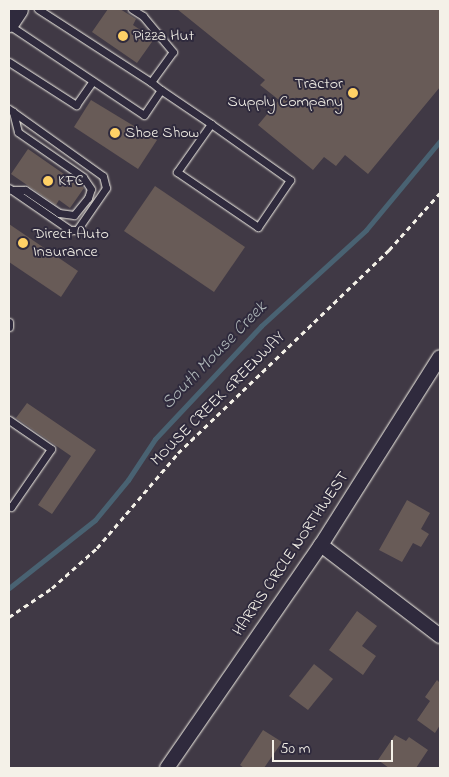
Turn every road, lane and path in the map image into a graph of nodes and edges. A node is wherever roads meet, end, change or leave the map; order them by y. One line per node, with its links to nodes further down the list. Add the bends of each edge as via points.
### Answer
1 (16, 9): 4 (main road)
2 (38, 9): 8 (lane)
3 (132, 9): 8 (lane, via 143,16 173,52)
4 (9, 20)
5 (9, 25): 7 (lane)
6 (9, 62): 7 (lane, via 76,105)
7 (93, 81): 9 (lane, via 144,115)
8 (151, 82): 9 (lane)
9 (161, 90): 11 (lane)
10 (11, 111): 12 (lane, via 18,132 83,177 91,189 74,216 58,213 25,190); 12 (lane, via 103,176 106,188 76,230 70,230)
11 (211, 124): 11 (lane, via 290,180 258,227 178,172)
12 (10, 189)
13 (440, 193): 20 (path, MOUSE CREEK GREENWAY, via 389,250 178,453 97,548 52,588)
14 (9, 322): 15 (lane)
15 (9, 327)
16 (440, 357): 19 (street, HARRIS CIRCLE NORTHWEST)
17 (9, 420): 18 (lane, via 51,449)
18 (9, 506)
19 (321, 545): 21 (street); 22 (street, HARRIS CIRCLE NORTHWEST)
20 (9, 617)
21 (440, 636)
22 (167, 768)

